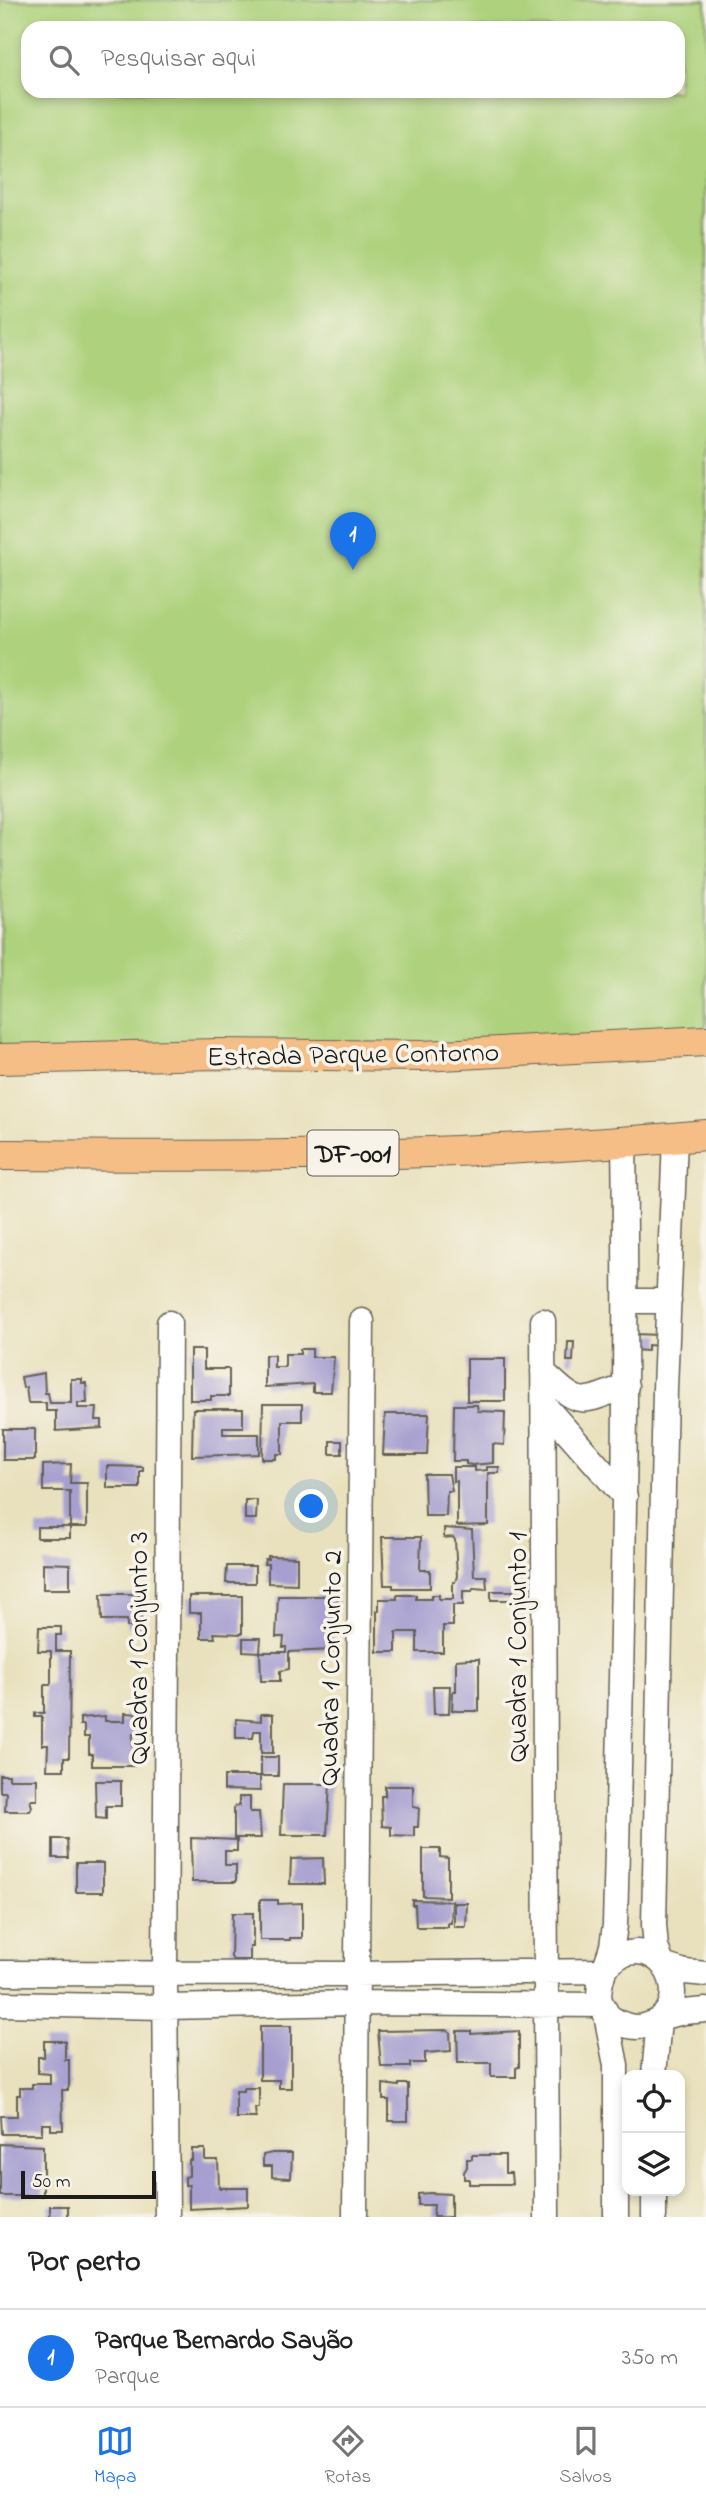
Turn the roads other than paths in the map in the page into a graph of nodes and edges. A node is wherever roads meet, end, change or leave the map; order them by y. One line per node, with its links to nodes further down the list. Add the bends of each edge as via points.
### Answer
1 (706, 1041): 2 (main road, Estrada Parque Contorno, via 422,1056)
2 (0, 1059)
3 (706, 1135): 4 (main road, DF-001)
4 (675, 1138): 5 (main road, DF-001); 8 (street)
5 (624, 1142): 6 (main road, DF-001, via 202,1157); 7 (street)
6 (0, 1154)
7 (626, 1301): 8 (street); 14 (street)
8 (669, 1301): 12 (street)
9 (362, 1321): 22 (street, Quadra 1 Conjunto 2)
10 (543, 1321): 13 (street, Quadra 1 Conjunto 1)
11 (169, 1324): 21 (street, Quadra 1 Conjunto 3)
12 (666, 1367): 14 (street); 17 (street, via 654,1925)
13 (543, 1372): 14 (street, via 572,1398 584,1401); 15 (street, Quadra 1 Conjunto 1)
14 (626, 1377): 16 (street)
15 (544, 1405): 16 (street); 19 (street, Quadra 1 Conjunto 1)
16 (625, 1497): 18 (street, via 615,1925)
17 (663, 1964): 18 (street, via 642,1952 621,1955); 23 (street); 30 (street, via 674,1993)
18 (604, 1970): 19 (street); 28 (street, via 599,1982)
19 (548, 1971): 22 (street); 26 (street, Quadra 1 Conjunto 1)
20 (0, 1973): 21 (street)
21 (166, 1973): 22 (street); 27 (street, Quadra 1 Conjunto 3)
22 (355, 1974): 24 (street, Quadra 1 Conjunto 2)
23 (706, 1974)
24 (355, 2003): 26 (street); 27 (street); 34 (street, Quadra 1 Conjunto 2)
25 (0, 2004): 27 (street)
26 (548, 2006): 28 (street); 35 (street, Quadra 1 Conjunto 1)
27 (166, 2007): 33 (street, Quadra 1 Conjunto 3)
28 (603, 2008): 30 (street, via 629,2027); 36 (street, via 616,2064)
29 (706, 2010): 30 (street)
30 (660, 2019): 31 (street)
31 (655, 2070)
32 (654, 2196): 37 (street)
33 (167, 2217)
34 (355, 2217)
35 (547, 2217)
36 (616, 2217)
37 (654, 2217)

